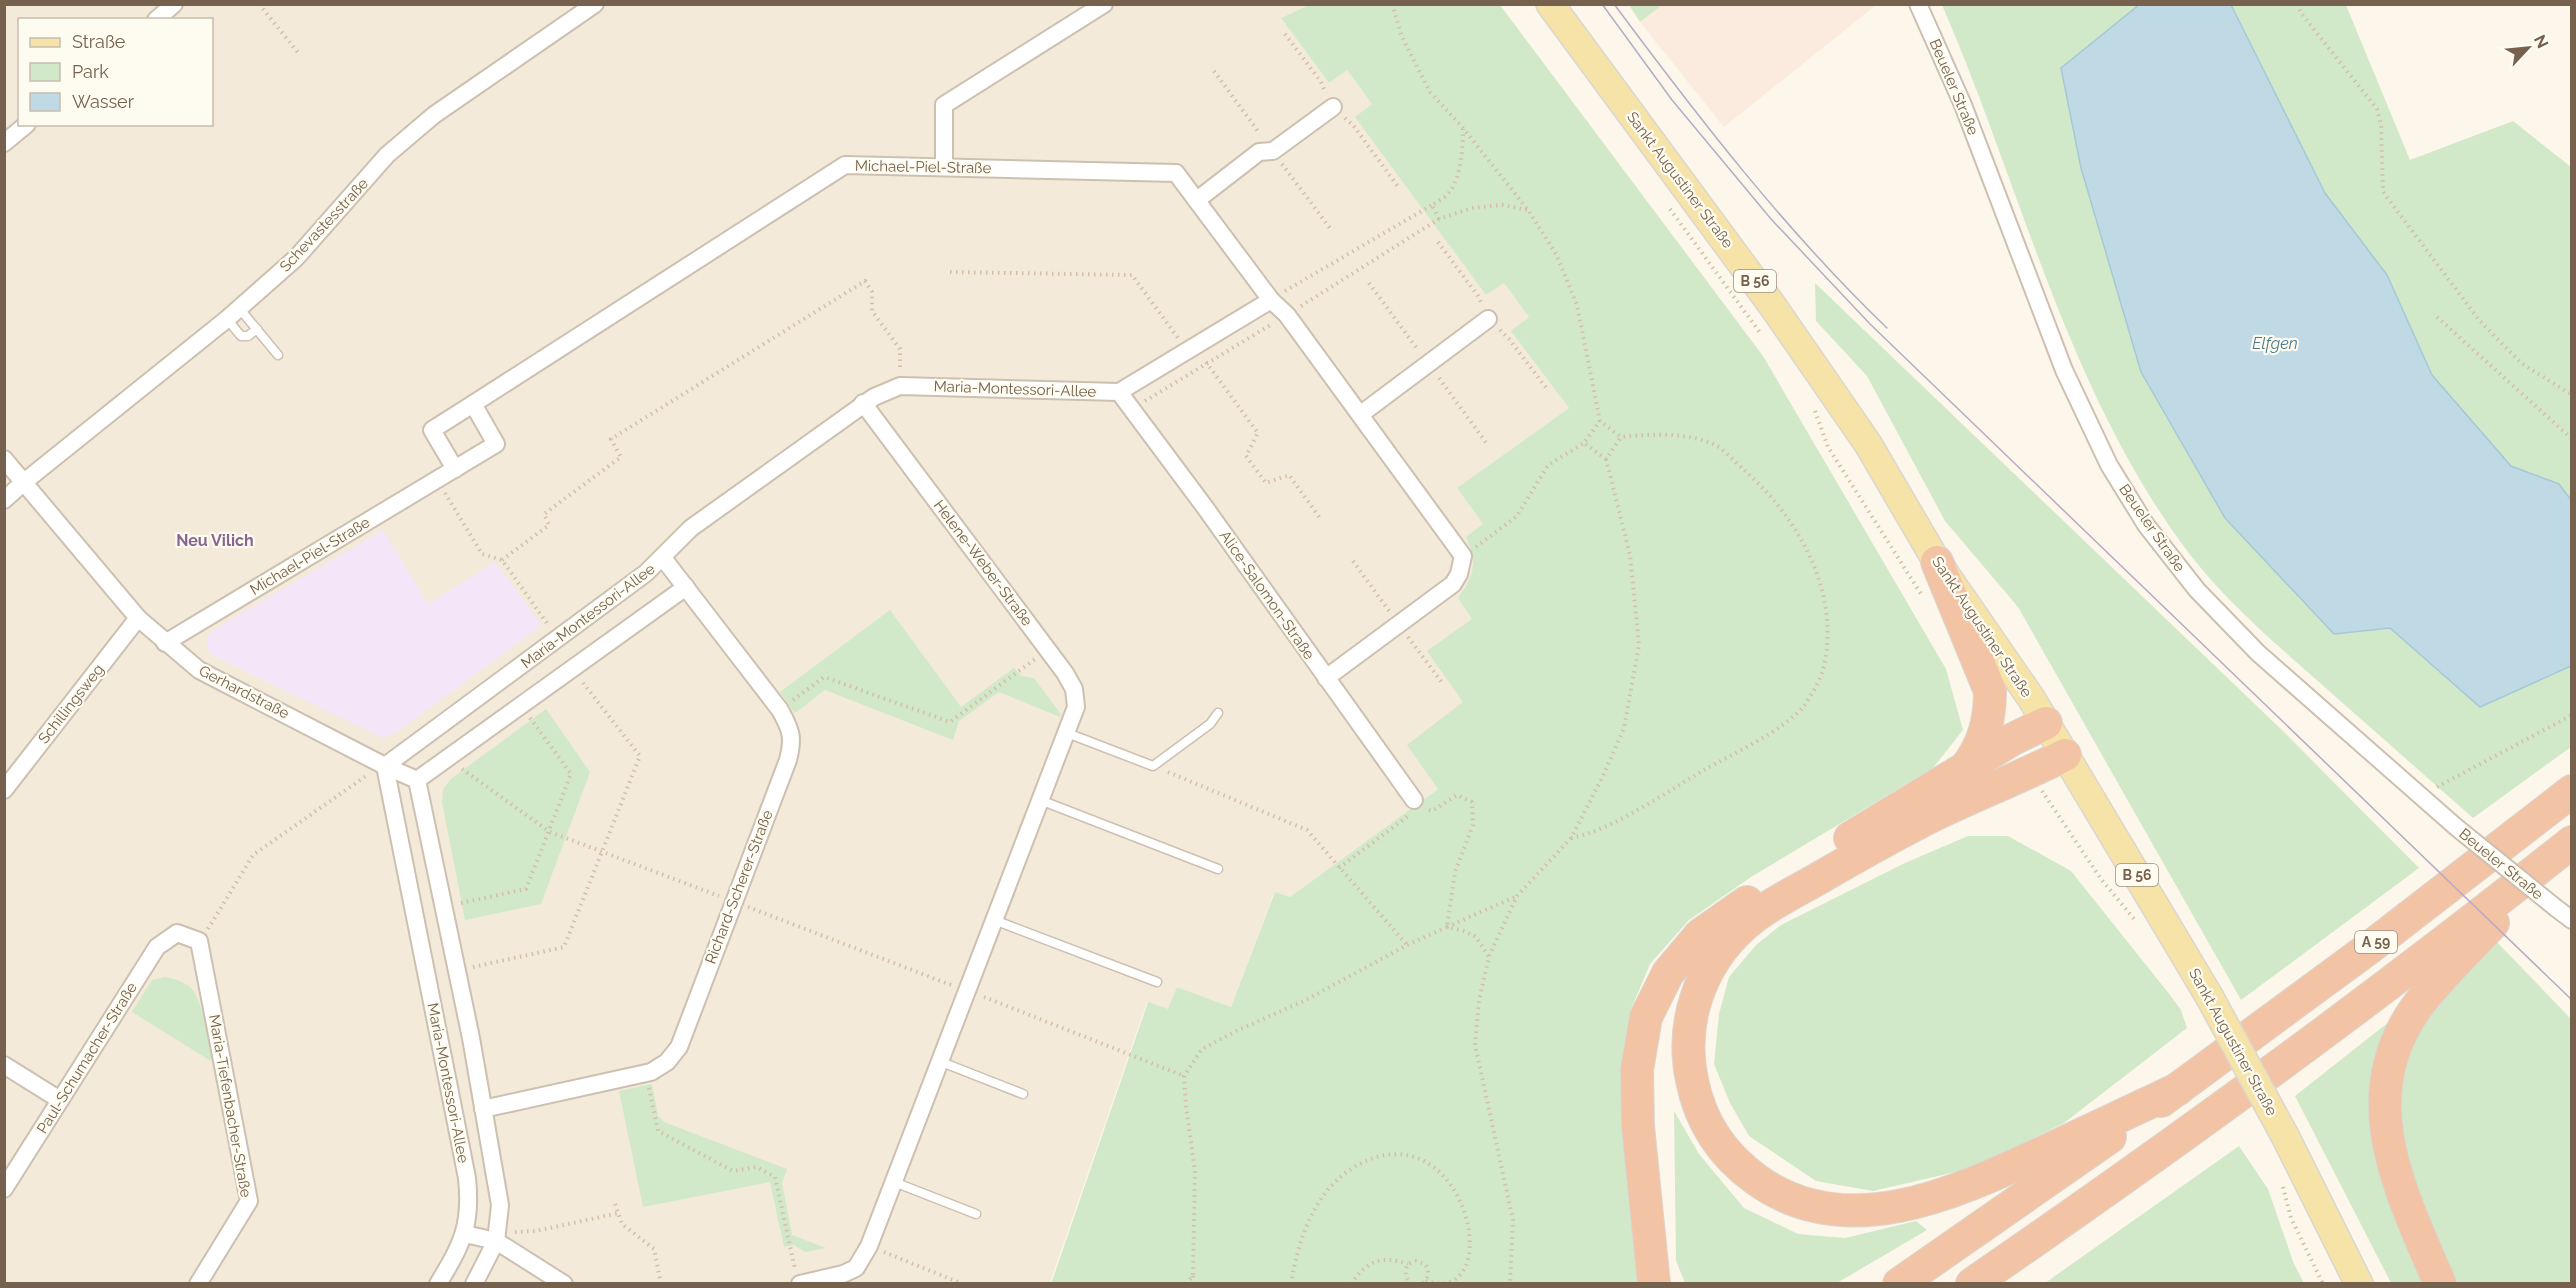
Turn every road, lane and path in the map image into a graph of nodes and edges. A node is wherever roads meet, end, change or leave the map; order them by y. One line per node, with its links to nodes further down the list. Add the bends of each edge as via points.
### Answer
1 (174, 4): 9 (street)
2 (259, 4): 11 (path)
3 (595, 4): 26 (street, Schevastesstraße, via 434,115 387,155 296,258)
4 (1104, 4): 16 (street, via 944,105)
5 (1392, 4): 14 (path, via 1402,36 1430,92)
6 (1550, 4): 58 (main road, Sankt Augustiner Straße / B 56, via 1773,305 1868,444)
7 (1918, 4): 84 (street, Beueler Straße, via 1963,105 2064,370 2109,465 2146,525 2197,590 2258,653)
8 (2297, 4): 38 (path, via 2377,109 2383,192 2479,320 2521,363)
9 (158, 18)
10 (1285, 34): 12 (path, via 1321,82)
11 (300, 56)
12 (1333, 107): 17 (path, via 1353,125); 18 (street, via 1273,151 1259,152)
13 (25, 126): 15 (street)
14 (1463, 128): 20 (path, via 1463,155 1456,176 1449,193); 21 (path)
15 (4, 143)
16 (944, 167): 18 (street, Michael-Piel-Straße, via 1176,173); 40 (street, Michael-Piel-Straße, via 845,165)
17 (1399, 188)
18 (1197, 200): 25 (street, Michael-Piel-Straße)
19 (1666, 204): 31 (path)
20 (1432, 206): 22 (path); 25 (path)
21 (1528, 210): 22 (path, via 1502,204 1472,208); 44 (path, via 1556,254 1577,305)
22 (1439, 219): 27 (path)
23 (1438, 242): 29 (path, via 1478,296)
24 (950, 272): 32 (path, via 1132,275)
25 (1271, 300): 27 (street, Michael-Piel-Straße); 32 (street, Maria-Montessori-Allee)
26 (233, 313): 30 (lane); 30 (lane, via 241,336); 52 (street, Schevastesstraße)
27 (1287, 315): 34 (path); 43 (street, Michael-Piel-Straße)
28 (2437, 317): 46 (path)
29 (1488, 319): 36 (path, via 1509,339); 43 (street)
30 (257, 329): 33 (lane)
31 (1764, 339)
32 (1191, 348): 34 (path); 37 (street, Maria-Montessori-Allee)
33 (278, 354)
34 (1207, 363): 41 (path); 54 (path, via 1258,433 1246,456 1255,469 1266,483 1289,475)
35 (900, 386): 37 (street, Maria-Montessori-Allee); 39 (street, Maria-Montessori-Allee); 57 (path, via 900,350 872,311 872,292 865,281 611,440 621,457 544,514 549,525)
36 (1547, 389)
37 (1119, 392): 41 (street, Alice-Salomon-Straße)
38 (2571, 395)
39 (863, 403): 56 (street, Maria-Montessori-Allee, via 691,528); 64 (street, Helene-Weber-Straße)
40 (473, 404): 50 (street, Michael-Piel-Straße, via 432,430); 50 (street, Michael-Piel-Straße, via 496,444)
41 (1130, 407): 66 (street, Alice-Salomon-Straße)
42 (1814, 408): 60 (path, via 1828,447)
43 (1361, 414): 55 (street, Michael-Piel-Straße)
44 (1600, 421): 45 (path); 47 (path)
45 (1621, 437): 49 (path); 88 (path, via 1668,433 1714,443 1777,504 1802,540 1821,582 1828,622 1823,671 1803,707 1772,732 1619,819)
46 (2571, 440)
47 (1584, 443): 49 (path); 55 (path, via 1548,465 1517,516)
48 (4, 459): 52 (street, Gerhardstraße)
49 (1605, 459): 88 (path, via 1630,555 1639,645 1624,728)
50 (455, 469): 51 (street, Michael-Piel-Straße)
51 (437, 479): 57 (path, via 482,554); 63 (street, Michael-Piel-Straße)
52 (24, 482): 53 (street, Schevastesstraße); 61 (street, Gerhardstraße)
53 (4, 500)
54 (1320, 518)
55 (1463, 556): 66 (street, via 1453,584)
56 (663, 558): 59 (street, Richard-Scherer-Straße); 62 (street, Maria-Montessori-Allee)
57 (502, 560): 62 (path)
58 (1937, 562): 72 (main road, Sankt Augustiner Straße / B 56); 79 (highway, via 1990,691 1987,727 1978,751)
59 (686, 587): 65 (street, Maria-Montessori-Allee); 67 (street, Richard-Scherer-Straße)
60 (1925, 602)
61 (138, 618): 63 (street, Gerhardstraße); 82 (street, Schillingsweg)
62 (558, 639): 77 (street, Maria-Montessori-Allee)
63 (165, 644): 77 (street, Gerhardstraße, via 199,670)
64 (1048, 650): 67 (path, via 950,722 824,677); 74 (street, Helene-Weber-Straße, via 1074,689 1076,707)
65 (572, 668): 69 (street, Maria-Montessori-Allee); 89 (path, via 640,756)
66 (1326, 678): 86 (street, Alice-Salomon-Straße)
67 (780, 710): 95 (street, Richard-Scherer-Straße, via 792,742 788,760)
68 (539, 711): 69 (path)
69 (526, 712): 73 (path); 81 (street, Maria-Montessori-Allee); 87 (path, via 571,774)
70 (1218, 713): 78 (lane, via 1210,724)
71 (2571, 716): 84 (path)
72 (2046, 723): 75 (main road, Sankt Augustiner Straße / B 56); 79 (highway)
73 (522, 724)
74 (1067, 733): 78 (lane); 85 (street, Helene-Weber-Straße)
75 (2065, 755): 80 (highway); 145 (main road, Sankt Augustiner Straße / B 56, bridge, via 2209,996)
76 (468, 760): 87 (path, via 459,767)
77 (385, 766): 81 (street, Gerhardstraße); 100 (path, via 253,855); 122 (street, Maria-Montessori-Allee, via 467,1178 470,1203)
78 (1153, 766): 91 (path, via 1307,830)
79 (1965, 768): 141 (highway, via 1755,896 1700,935 1668,973 1646,1017 1637,1070 1638,1126)
80 (2030, 772): 98 (path, via 2101,879); 110 (highway, via 1870,849 1741,928 1714,958 1698,990 1688,1026 1688,1061 1704,1120 1740,1168 1768,1188 1799,1202 1832,1210 1861,1210 1921,1202 1966,1187)
81 (417, 780): 113 (street, Maria-Montessori-Allee)
82 (4, 790)
83 (2571, 791): 110 (highway, A 59, via 2369,948)
84 (2420, 795): 97 (street, Beueler Straße, bridge)
85 (1040, 800): 92 (lane); 96 (street, Helene-Weber-Straße)
86 (1417, 804): 91 (path); 99 (path, via 1432,811 1457,795 1472,802 1473,825 1455,872)
87 (550, 832): 89 (path); 94 (path, via 526,890 456,904)
88 (1571, 838): 93 (path)
89 (603, 851): 95 (path); 103 (path, via 564,947 470,967)
90 (2560, 851): 143 (highway, A 59, via 2392,983 2187,1134); 146 (highway, via 2417,1007 2402,1031 2388,1067 2385,1118 2394,1168)
91 (1340, 868): 101 (path)
92 (1218, 869)
93 (1517, 896): 99 (path); 102 (path)
94 (455, 897)
95 (732, 901): 105 (path); 108 (street, Richard-Scherer-Straße, via 679,1047 668,1062)
96 (994, 920): 104 (lane); 105 (street, Helene-Weber-Straße)
97 (2571, 920)
98 (2135, 921)
99 (1447, 927): 101 (path); 102 (path, via 1476,937)
100 (199, 941): 112 (street, Paul-Schumacher-Straße, via 177,933 157,947); 129 (street, Maria-Tiefenbacher-Straße, via 249,1200)
101 (1407, 945): 109 (path, via 1306,1000 1202,1049)
102 (1489, 957): 140 (path, via 1479,1000 1475,1045 1513,1220)
103 (471, 974)
104 (1157, 982)
105 (967, 990): 106 (street, Helene-Weber-Straße); 109 (path)
106 (939, 1061): 111 (lane); 114 (street, Helene-Weber-Straße)
107 (4, 1065): 112 (street)
108 (646, 1073): 113 (street, Richard-Scherer-Straße); 127 (path, via 658,1131 733,1171 757,1167 775,1177)
109 (1184, 1076): 126 (path, via 1195,1171)
110 (2178, 1089): 142 (highway, A 59)
111 (1023, 1094)
112 (60, 1100): 116 (street, Paul-Schumacher-Straße)
113 (483, 1108): 123 (street, Maria-Montessori-Allee, via 500,1205)
114 (894, 1182): 119 (lane); 124 (street, Helene-Weber-Straße)
115 (2282, 1184): 144 (path, via 2291,1218)
116 (4, 1189)
117 (615, 1204): 118 (path)
118 (619, 1214): 121 (path); 133 (path, via 622,1224 654,1249)
119 (976, 1214)
120 (515, 1222): 121 (path)
121 (514, 1232): 123 (path)
122 (465, 1234): 123 (street); 130 (street, Maria-Montessori-Allee)
123 (502, 1245): 131 (street, Maria-Montessori-Allee); 132 (street)
124 (869, 1246): 127 (street, Helene-Weber-Straße, via 856,1268 843,1274); 134 (path)
125 (1408, 1264): 128 (path, via 1425,1264 1429,1274); 138 (path, via 1381,1259 1364,1268); 139 (path, via 1405,1275)
126 (1193, 1276): 135 (path); 136 (path)
127 (798, 1278)
128 (1423, 1282): 137 (path, via 1448,1282 1464,1269 1470,1240 1467,1218 1451,1185 1430,1165 1419,1157 1391,1154 1377,1156 1347,1172 1317,1206 1299,1245)
129 (198, 1284)
130 (438, 1284)
131 (474, 1284)
132 (564, 1284)
133 (661, 1284)
134 (963, 1284)
135 (1186, 1284)
136 (1194, 1284)
137 (1291, 1284)
138 (1351, 1284)
139 (1412, 1284)
140 (1510, 1284)
141 (1654, 1284)
142 (1899, 1284)
143 (1972, 1284)
144 (2323, 1284)
145 (2359, 1284)
146 (2440, 1284)

